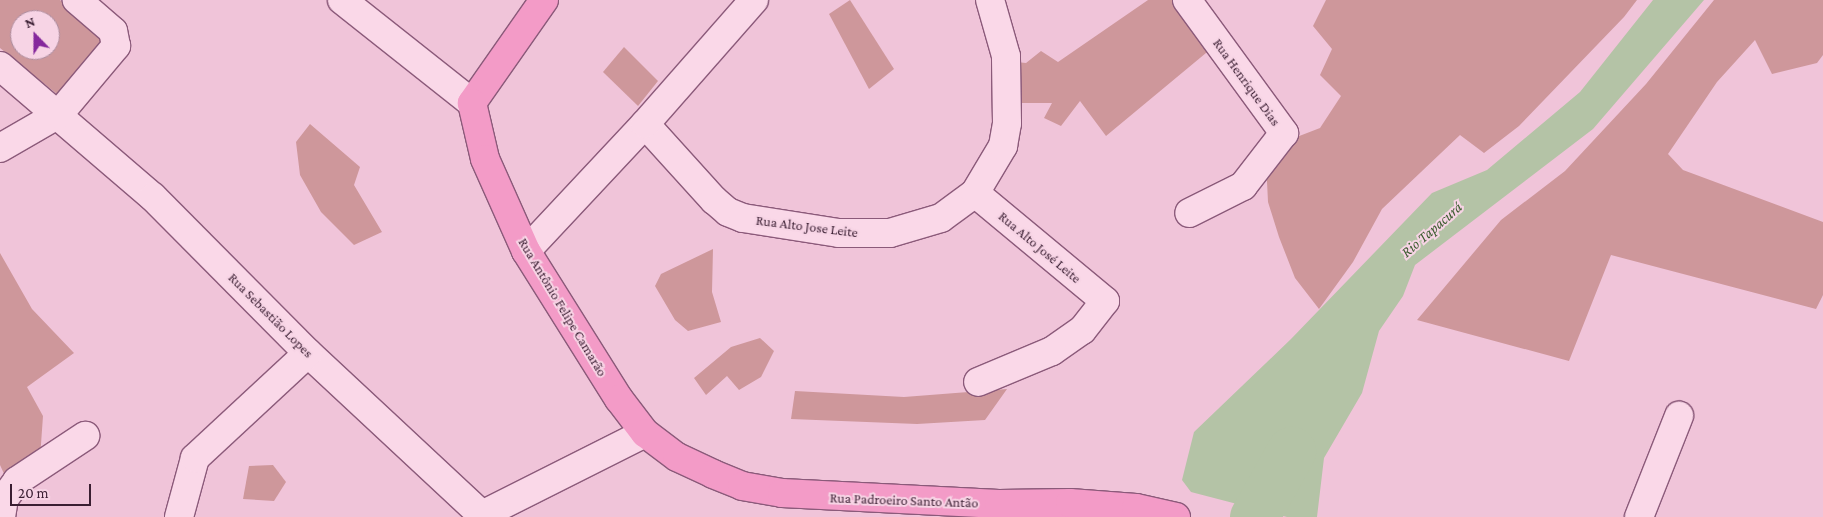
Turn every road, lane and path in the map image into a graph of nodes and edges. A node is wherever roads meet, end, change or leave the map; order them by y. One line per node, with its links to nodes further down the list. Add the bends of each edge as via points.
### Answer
1 (77, 0): 9 (street, via 113,31 117,42)
2 (342, 0): 8 (street)
3 (544, 0): 8 (main road)
4 (754, 0): 10 (street)
5 (990, 0): 12 (street, Rua Alto Jose Leite, via 1006,56 1007,124 1003,146)
6 (1187, 0): 13 (street, Rua Henrique Dias, via 1284,133 1244,186)
7 (0, 66): 9 (street, Rua Sebastião Lopes)
8 (472, 103): 14 (main road, Rua Antônio Felipe Camarão, via 485,159)
9 (59, 114): 11 (street); 15 (street, Rua Sebastião Lopes, via 153,197)
10 (645, 124): 12 (street, Rua Alto Jose Leite, via 714,200 728,212 744,218 839,233 890,233 941,218); 14 (street)
11 (0, 148)
12 (976, 193): 16 (street, Rua Alto José Leite, via 1105,301 1082,330 1052,351)
13 (1189, 213)
14 (526, 251): 18 (main road, Rua Antônio Felipe Camarão, via 620,399)
15 (308, 352): 20 (street, Rua Sebastião Lopes); 22 (street, via 195,458)
16 (978, 382)
17 (1679, 416): 24 (street)
18 (646, 433): 20 (street); 23 (main road, Rua Padroeiro Santo Antão, via 677,457 713,474 742,486 782,494 1136,508)
19 (85, 436): 21 (street, via 17,481 4,499)
20 (483, 516)
21 (1, 517)
22 (179, 517)
23 (1176, 517)
24 (1639, 517)

